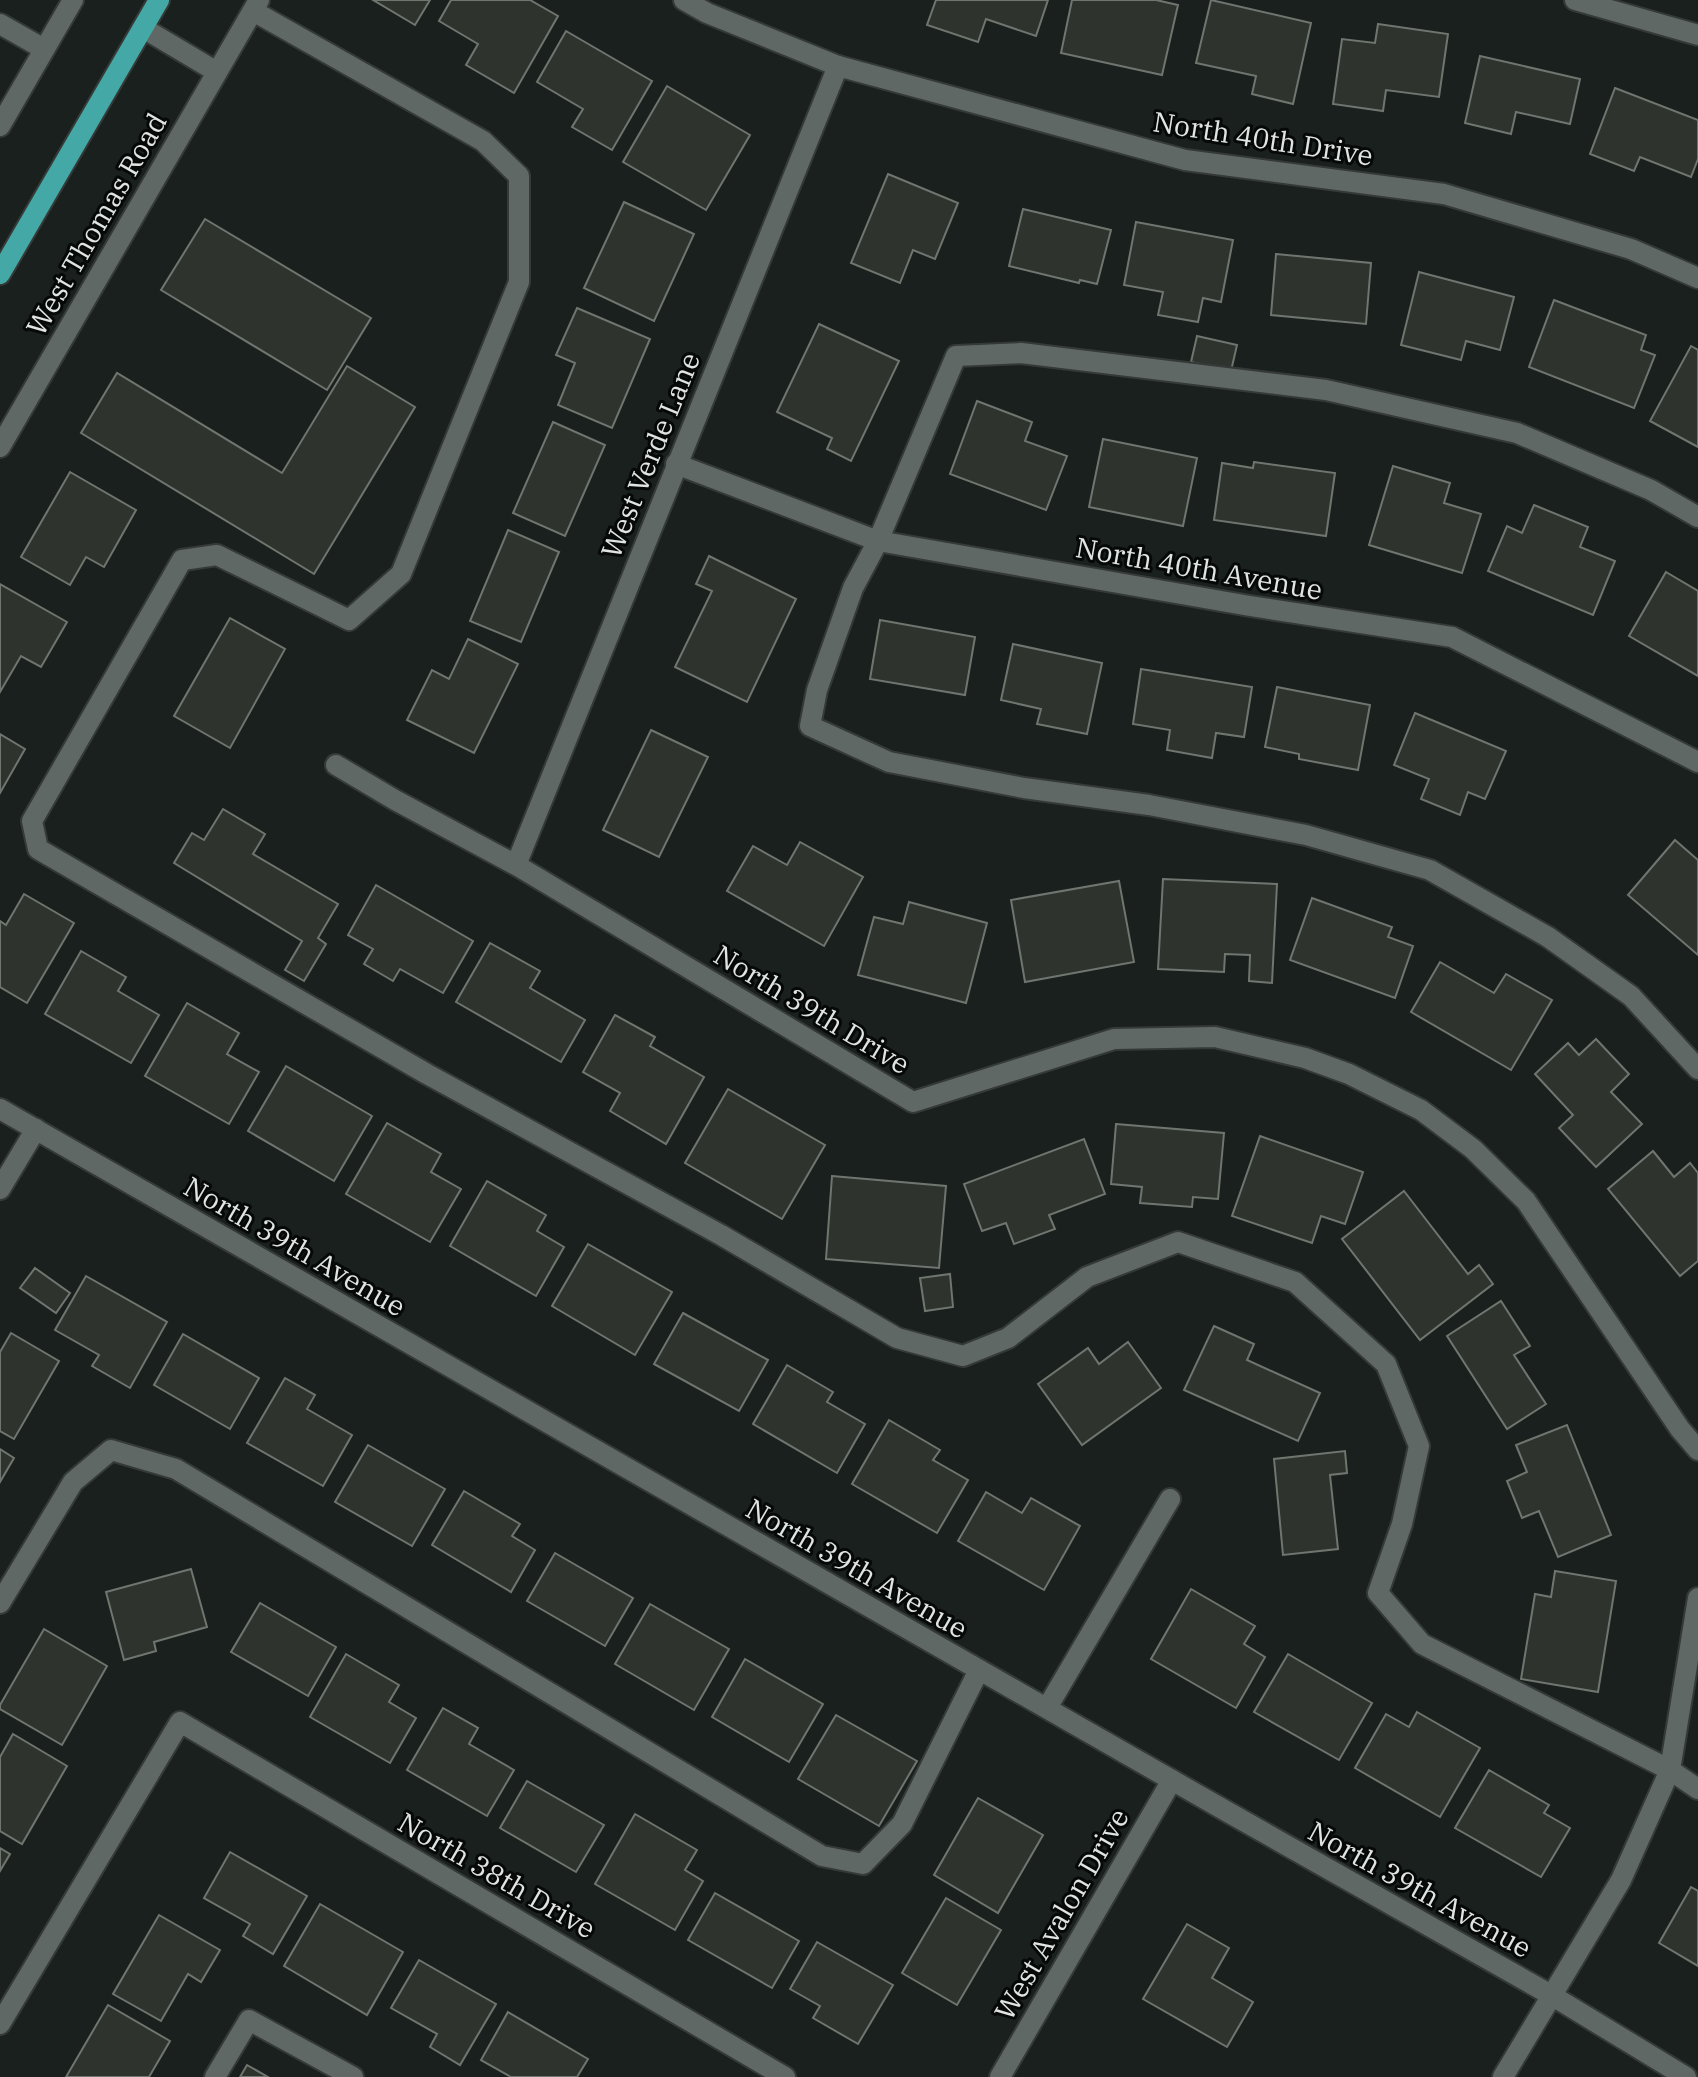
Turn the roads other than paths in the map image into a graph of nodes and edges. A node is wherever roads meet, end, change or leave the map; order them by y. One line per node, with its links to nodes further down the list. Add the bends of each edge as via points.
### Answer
1 (73, 0): 9 (street)
2 (159, 0): 7 (main road, West Thomas Road)
3 (684, 0): 10 (street, North 40th Drive)
4 (1575, 0): 8 (street)
5 (256, 5): 11 (street, West Thomas Road); 32 (street, via 483,141 519,176 519,282 401,574 349,620 217,555 182,560 32,821 38,849 897,1338 963,1356 1008,1338 1087,1277 1178,1242 1295,1282 1386,1364 1419,1446 1402,1524 1378,1593 1422,1644)
6 (0, 24): 9 (street)
7 (143, 28): 11 (street); 13 (main road, West Thomas Road)
8 (1698, 35)
9 (44, 49): 12 (street)
10 (838, 66): 14 (street, North 40th Drive, via 1185,160 1444,194 1631,249); 16 (street, West Verde Lane)
11 (217, 72): 15 (street, West Thomas Road)
12 (0, 126)
13 (0, 274)
14 (1698, 278)
15 (0, 447)
16 (676, 464): 18 (street, North 40th Avenue); 21 (street, West Verde Lane)
17 (1698, 517): 18 (street, via 1651,490 1517,433 1326,390 1021,353 956,356)
18 (878, 541): 19 (street, North 40th Avenue, via 1452,637); 22 (street, via 853,588 817,690 810,726 889,762 1306,835 1430,870 1548,937 1631,996)
19 (1698, 762)
20 (336, 765): 21 (street, North 39th Drive)
21 (516, 865): 26 (street, North 39th Drive, via 913,1102 1114,1039 1215,1037 1349,1074 1421,1110 1473,1149 1526,1201)
22 (1698, 1069)
23 (0, 1109): 24 (street, North 39th Avenue)
24 (36, 1129): 25 (street); 30 (street, North 39th Avenue)
25 (0, 1189)
26 (1698, 1450)
27 (1170, 1499): 31 (street)
28 (1698, 1598): 32 (street)
29 (0, 1603): 30 (street, via 73,1482 111,1450 176,1469 822,1856 863,1864 902,1824)
30 (979, 1670): 31 (street, North 39th Avenue)
31 (1047, 1708): 33 (street, North 39th Avenue)
32 (1670, 1770): 34 (street); 35 (street, via 1621,1880)
33 (1172, 1780): 35 (street, North 39th Avenue); 40 (street, West Avalon Drive)
34 (1698, 1789)
35 (1551, 1995): 41 (street); 42 (street, North 39th Avenue)
36 (0, 2024): 39 (street, North 38th Drive, via 180,1722)
37 (215, 2077): 38 (street, via 249,2020)
38 (353, 2077)
39 (785, 2077)
40 (1000, 2077)
41 (1503, 2077)
42 (1686, 2077)

